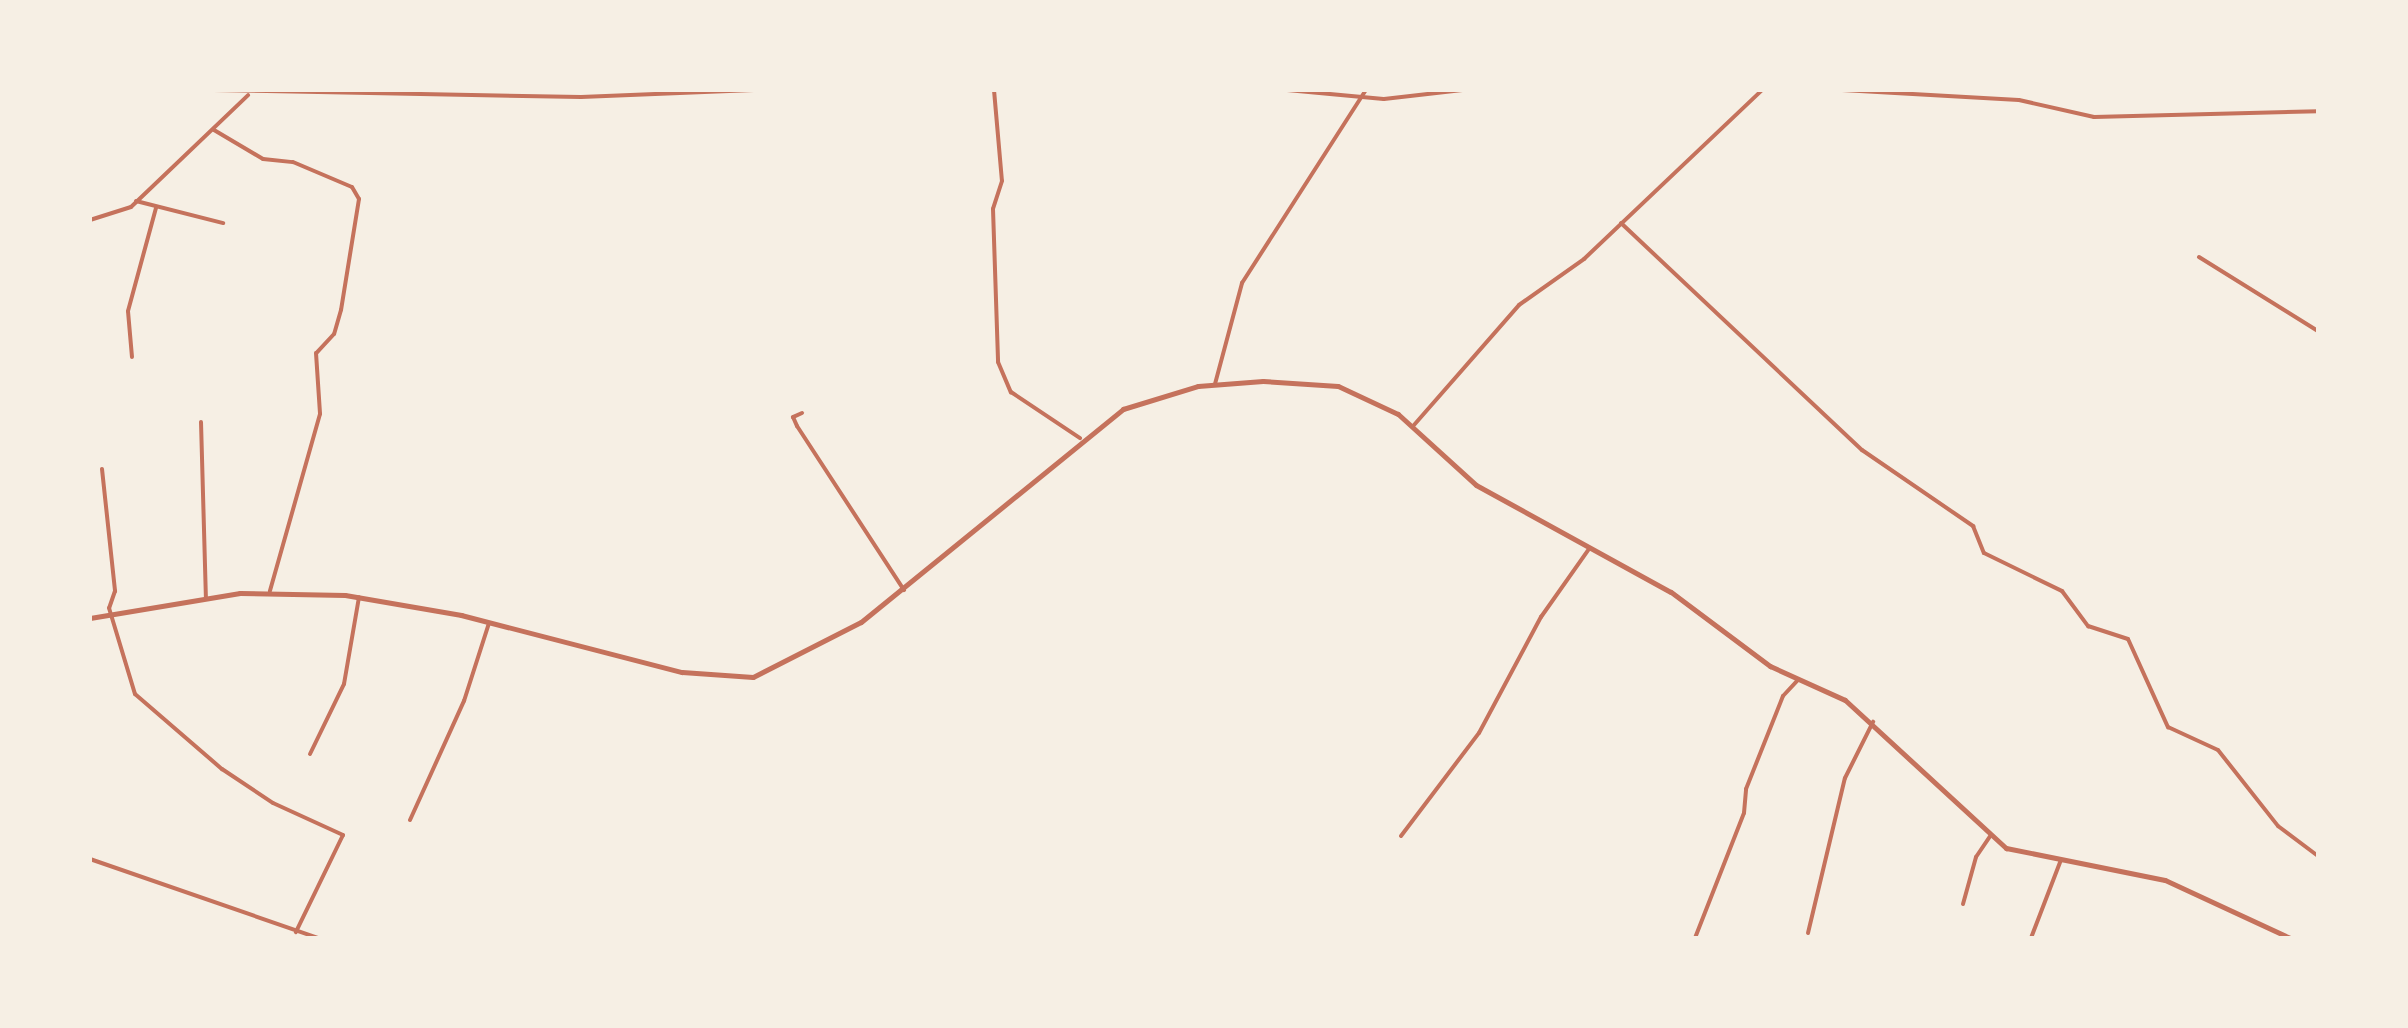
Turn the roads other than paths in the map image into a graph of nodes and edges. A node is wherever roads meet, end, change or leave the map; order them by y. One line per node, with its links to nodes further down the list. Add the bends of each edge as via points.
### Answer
1 (214, 90): 13 (street)
2 (754, 90): 13 (street, via 581,97)
3 (994, 90): 29 (street, via 1002,181 993,209 998,362 1012,392)
4 (1048, 90): 5 (street)
5 (1110, 90)
6 (1286, 90): 14 (street)
7 (1366, 90): 14 (street)
8 (1462, 90): 14 (street)
9 (1526, 90): 10 (street)
10 (1606, 90)
11 (1762, 90): 21 (street)
12 (1842, 90): 15 (street, via 2019,100 2094,117)
13 (248, 95): 16 (street)
14 (1361, 99): 25 (street, via 1242,283)
15 (2318, 111)
16 (214, 130): 17 (street); 33 (street, via 263,159 292,162 352,186 359,199 342,310 334,334 316,353 320,414)
17 (136, 202): 18 (street); 19 (street)
18 (156, 208): 20 (street); 24 (street, via 128,311)
19 (90, 220)
20 (223, 222)
21 (1621, 223): 28 (street, via 1519,305); 45 (street, via 1862,450 1973,526 1984,553 2062,591 2088,626 2128,639 2168,728 2218,750 2278,826)
22 (2199, 258): 23 (street)
23 (2318, 331)
24 (132, 358)
25 (1215, 384): 28 (street, via 1338,386); 29 (street, via 1141,400)
26 (802, 412): 32 (street, via 793,417 797,426)
27 (202, 422): 34 (street)
28 (1414, 425): 31 (street, via 1476,485)
29 (1080, 438): 32 (street)
30 (102, 469): 36 (street)
31 (1589, 549): 39 (street, via 1672,592); 43 (street, via 1541,618 1478,733)
32 (904, 590): 38 (street, via 823,646 773,670 735,678 669,669)
33 (270, 591): 34 (street); 35 (street)
34 (206, 597): 36 (street)
35 (359, 597): 38 (street); 41 (street, via 344,684)
36 (111, 614): 37 (street); 49 (street, via 135,694 163,724 273,803 343,835)
37 (90, 618)
38 (489, 623): 42 (street, via 464,701)
39 (1798, 680): 40 (street, via 1845,700); 52 (street, via 1783,696)
40 (1873, 722): 44 (street); 50 (street, via 1845,778)
41 (310, 754)
42 (410, 820)
43 (1401, 836)
44 (1990, 836): 47 (street, via 2006,848); 48 (street, via 1976,857)
45 (2318, 856)
46 (90, 859): 49 (street)
47 (2062, 860): 53 (street); 54 (street, via 2165,880)
48 (1963, 904)
49 (296, 932): 51 (street)
50 (1808, 932)
51 (318, 938)
52 (1695, 938)
53 (2031, 938)
54 (2290, 938)

